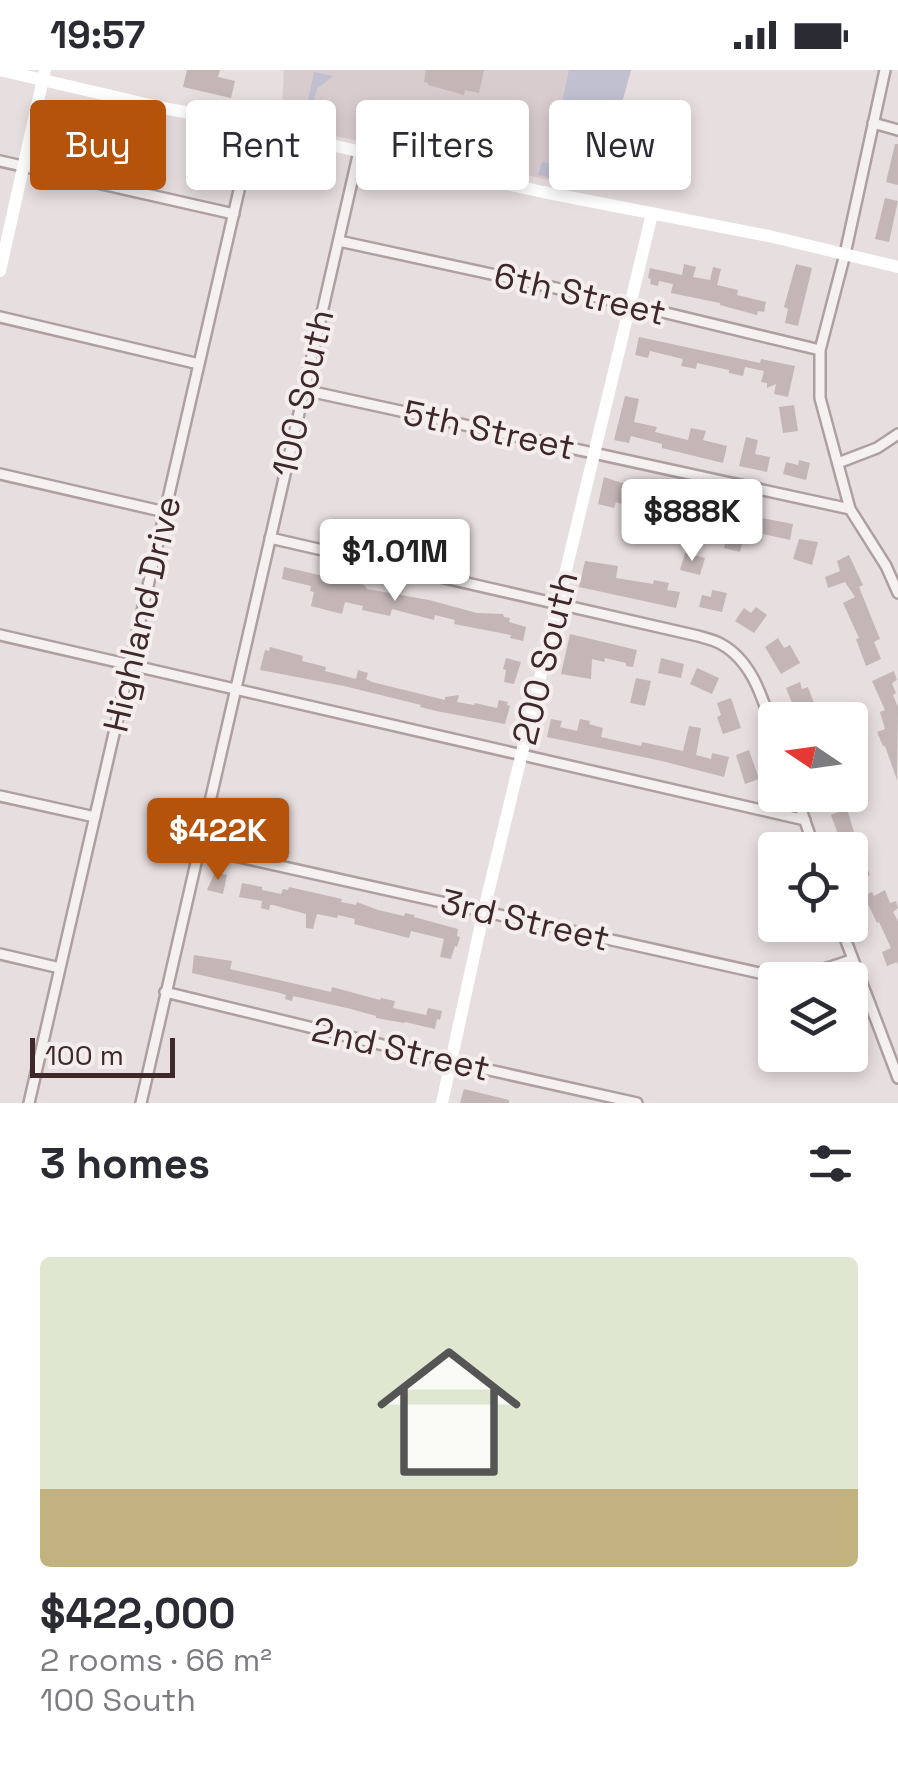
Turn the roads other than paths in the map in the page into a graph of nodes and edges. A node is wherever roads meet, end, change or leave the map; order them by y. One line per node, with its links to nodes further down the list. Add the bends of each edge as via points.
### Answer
1 (0, 70): 3 (street)
2 (885, 70): 5 (street)
3 (44, 75): 4 (street); 9 (street)
4 (186, 112)
5 (873, 124): 6 (street); 15 (street)
6 (898, 130)
7 (0, 161): 9 (street)
8 (356, 164): 14 (street, 100 South)
9 (24, 166): 12 (street); 17 (street)
10 (529, 188): 13 (street)
11 (239, 190): 12 (street, Highland Drive)
12 (234, 214): 21 (street, Highland Drive)
13 (652, 214): 15 (street); 18 (street, 200 South)
14 (339, 241): 18 (street, 6th Street); 22 (street, 100 South)
15 (845, 254): 16 (street); 20 (street)
16 (898, 266)
17 (0, 270)
18 (629, 304): 20 (street, 6th Street); 24 (street, 200 South)
19 (0, 317): 21 (street)
20 (820, 350): 25 (street, via 820,398)
21 (199, 364): 28 (street, Highland Drive)
22 (304, 390): 24 (street, 5th Street); 29 (street, 100 South)
23 (898, 434): 25 (street)
24 (594, 453): 27 (street, 5th Street); 33 (street, 200 South)
25 (838, 462): 27 (street)
26 (0, 474): 28 (street)
27 (850, 509): 31 (street)
28 (165, 512): 35 (street, Highland Drive)
29 (270, 538): 33 (street); 36 (street, 100 South)
30 (898, 560): 31 (street)
31 (886, 566): 32 (street)
32 (898, 594)
33 (558, 604): 37 (street, via 721,644 750,673); 38 (street, 200 South)
34 (0, 636): 35 (street)
35 (130, 665): 36 (street); 41 (street, Highland Drive)
36 (236, 690): 38 (street); 44 (street, 100 South)
37 (762, 702)
38 (521, 755): 42 (street); 45 (street, 200 South)
39 (0, 796): 41 (street)
40 (802, 812): 42 (street)
41 (95, 818): 49 (street, Highland Drive)
42 (805, 820): 43 (street)
43 (809, 832)
44 (199, 848): 45 (street, 3rd Street); 50 (street, 100 South)
45 (484, 910): 48 (street, 3rd Street, via 764,974 794,976); 53 (street, 200 South)
46 (846, 942): 48 (street)
47 (0, 954): 49 (street)
48 (852, 960): 52 (street)
49 (60, 968): 55 (street, Highland Drive)
50 (165, 992): 53 (street, 2nd Street); 56 (street, 100 South)
51 (898, 1034): 52 (street)
52 (884, 1039): 54 (street)
53 (453, 1062): 57 (street, 200 South); 58 (street, 2nd Street)
54 (898, 1078)
55 (29, 1103)
56 (140, 1103)
57 (442, 1103)
58 (638, 1103)

